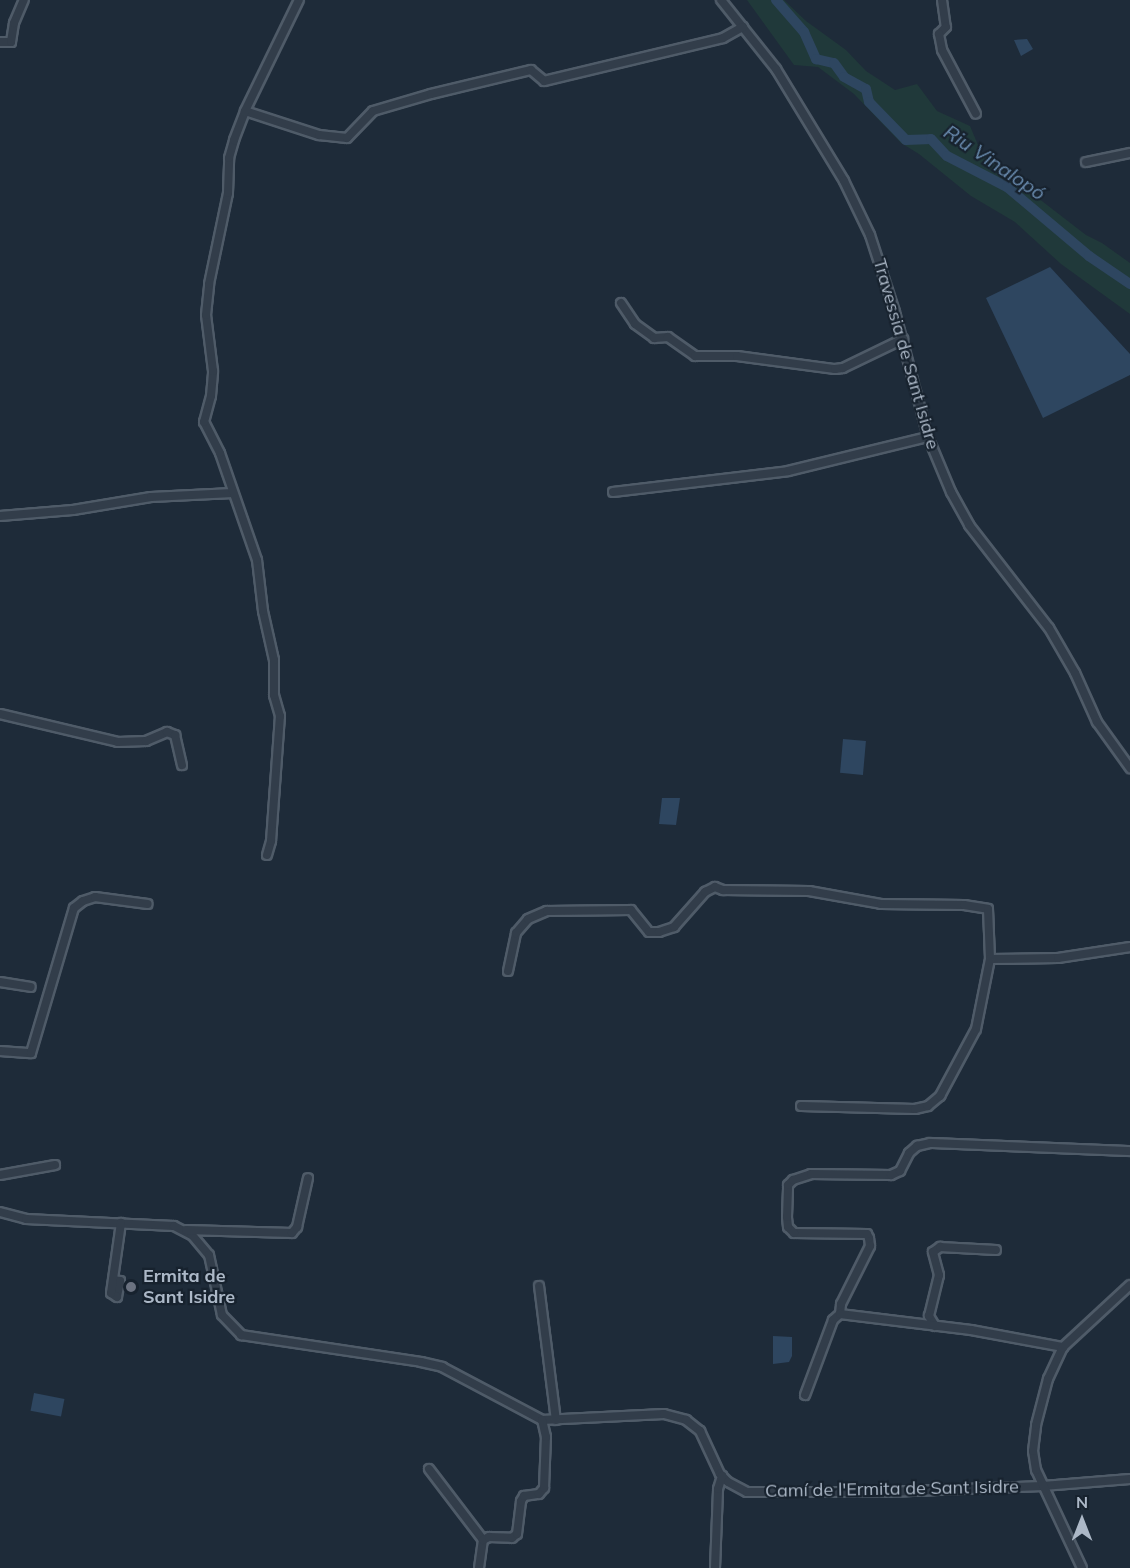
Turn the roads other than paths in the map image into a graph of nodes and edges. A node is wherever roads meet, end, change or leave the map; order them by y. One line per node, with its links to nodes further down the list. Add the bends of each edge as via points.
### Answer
1 (24, 0): 6 (street, via 11,42)
2 (299, 0): 7 (street)
3 (721, 0): 5 (street, Travessia de Sant Isidre)
4 (942, 0): 8 (street, via 946,27 939,34 942,50)
5 (743, 27): 7 (street, via 723,38 544,81 531,70 431,94 373,111 347,138 320,135); 12 (street, Travessia de Sant Isidre, via 776,69 844,181 870,235)
6 (0, 42)
7 (245, 111): 15 (street, via 229,158 228,193 206,315 213,371 204,422 220,453)
8 (976, 114)
9 (1130, 153): 10 (street)
10 (1086, 162)
11 (621, 303): 12 (street, via 635,324 654,338 668,337 696,356 737,356 834,369)
12 (903, 339): 13 (street, Travessia de Sant Isidre)
13 (928, 437): 14 (street, via 788,471); 19 (street, Travessia de Sant Isidre, via 969,525 1049,628 1097,722)
14 (613, 492)
15 (233, 493): 16 (street, via 151,497 73,510); 20 (street, via 257,560 280,716)
16 (0, 516)
17 (0, 714): 18 (street, via 118,742 146,741 166,732 175,735)
18 (182, 765)
19 (1130, 768)
20 (267, 855)
21 (148, 904): 27 (street, via 95,897 74,908 31,1053)
22 (1130, 947): 23 (street, via 1058,958)
23 (990, 959): 24 (street, via 988,909 881,904 809,891 715,887 705,892 674,927 658,932 649,932 631,910 547,911 528,919 516,933); 28 (street, via 976,1029 940,1096 928,1106)
24 (508, 971)
25 (0, 982): 26 (street)
26 (31, 987)
27 (0, 1051)
28 (801, 1106)
29 (1130, 1151): 40 (street, via 930,1143 917,1146 900,1171 891,1175 811,1174 793,1180 788,1185 787,1217 788,1227 794,1233 867,1234 869,1238 870,1246 840,1304)
30 (55, 1165): 31 (street)
31 (0, 1175)
32 (308, 1178): 35 (street, via 297,1227 292,1233)
33 (0, 1212): 34 (street, via 26,1219)
34 (121, 1223): 35 (street); 37 (street)
35 (180, 1229): 44 (street, Camí de l'Ermita de Sant Isidre, via 192,1235 209,1255 222,1315 241,1335 442,1367)
36 (996, 1250): 41 (street, via 940,1247 933,1252 939,1275 929,1316)
37 (112, 1280)
38 (1130, 1285): 42 (street)
39 (539, 1286): 45 (street)
40 (840, 1314): 41 (street); 43 (street, via 832,1320)
41 (935, 1326): 42 (street)
42 (1063, 1347): 50 (street, via 1048,1379 1036,1425 1033,1451)
43 (805, 1395)
44 (542, 1420): 45 (street, Camí de l'Ermita de Sant Isidre); 52 (street, via 546,1437 544,1488 521,1501 517,1534 512,1538)
45 (556, 1420): 47 (street, Camí de l'Ermita de Sant Isidre, via 664,1413 686,1420 700,1431)
46 (429, 1469): 52 (street)
47 (722, 1476): 49 (street, Camí de l'Ermita de Sant Isidre); 51 (street)
48 (1130, 1479): 50 (street, Camí de l'Ermita de Sant Isidre)
49 (735, 1485): 50 (street, Camí de l'Ermita de Sant Isidre, via 747,1492 831,1493); 51 (street)
50 (1043, 1486): 55 (street)
51 (718, 1487): 54 (street)
52 (483, 1540): 53 (street)
53 (479, 1568)
54 (715, 1568)
55 (1082, 1568)

